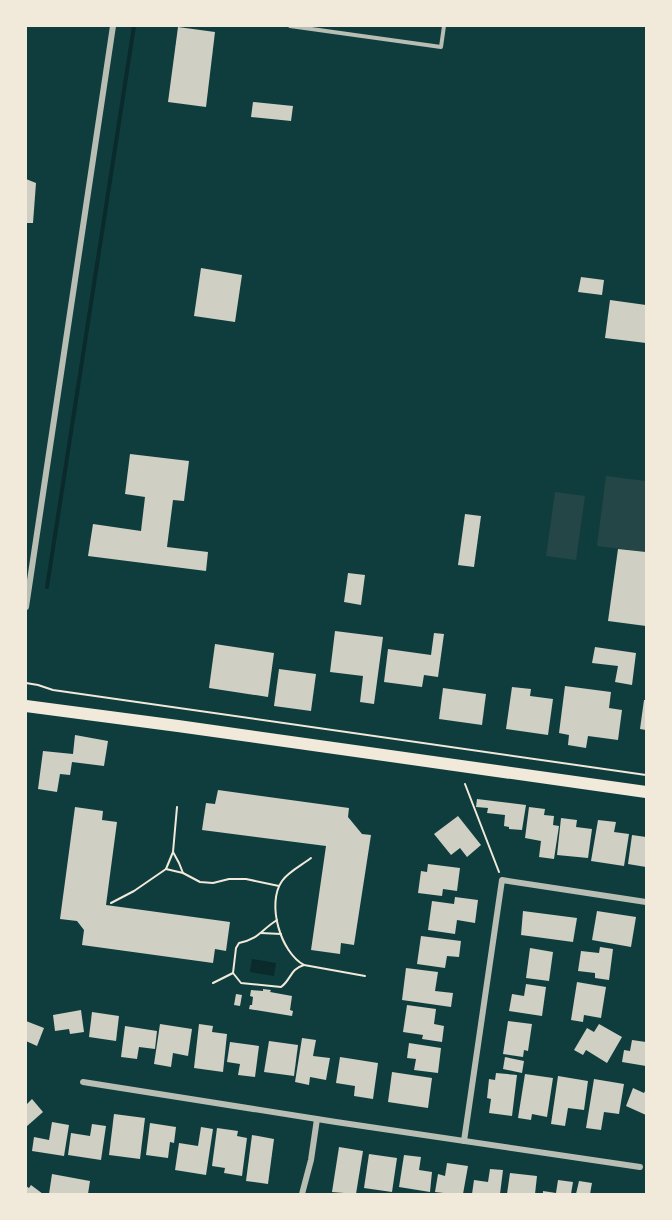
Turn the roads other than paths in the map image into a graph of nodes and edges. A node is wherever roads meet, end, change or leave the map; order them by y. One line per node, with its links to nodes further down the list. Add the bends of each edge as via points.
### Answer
1 (113, 26): 6 (street)
2 (290, 26): 5 (lane)
3 (332, 26): 5 (lane)
4 (444, 26): 5 (lane, via 441,47)
5 (331, 31)
6 (26, 607)
7 (26, 706): 8 (main road)
8 (646, 792)
9 (646, 902): 12 (street, via 502,880)
10 (83, 1082): 11 (street)
11 (317, 1119): 12 (street); 14 (street)
12 (464, 1141): 13 (street)
13 (640, 1167)
14 (302, 1194)

